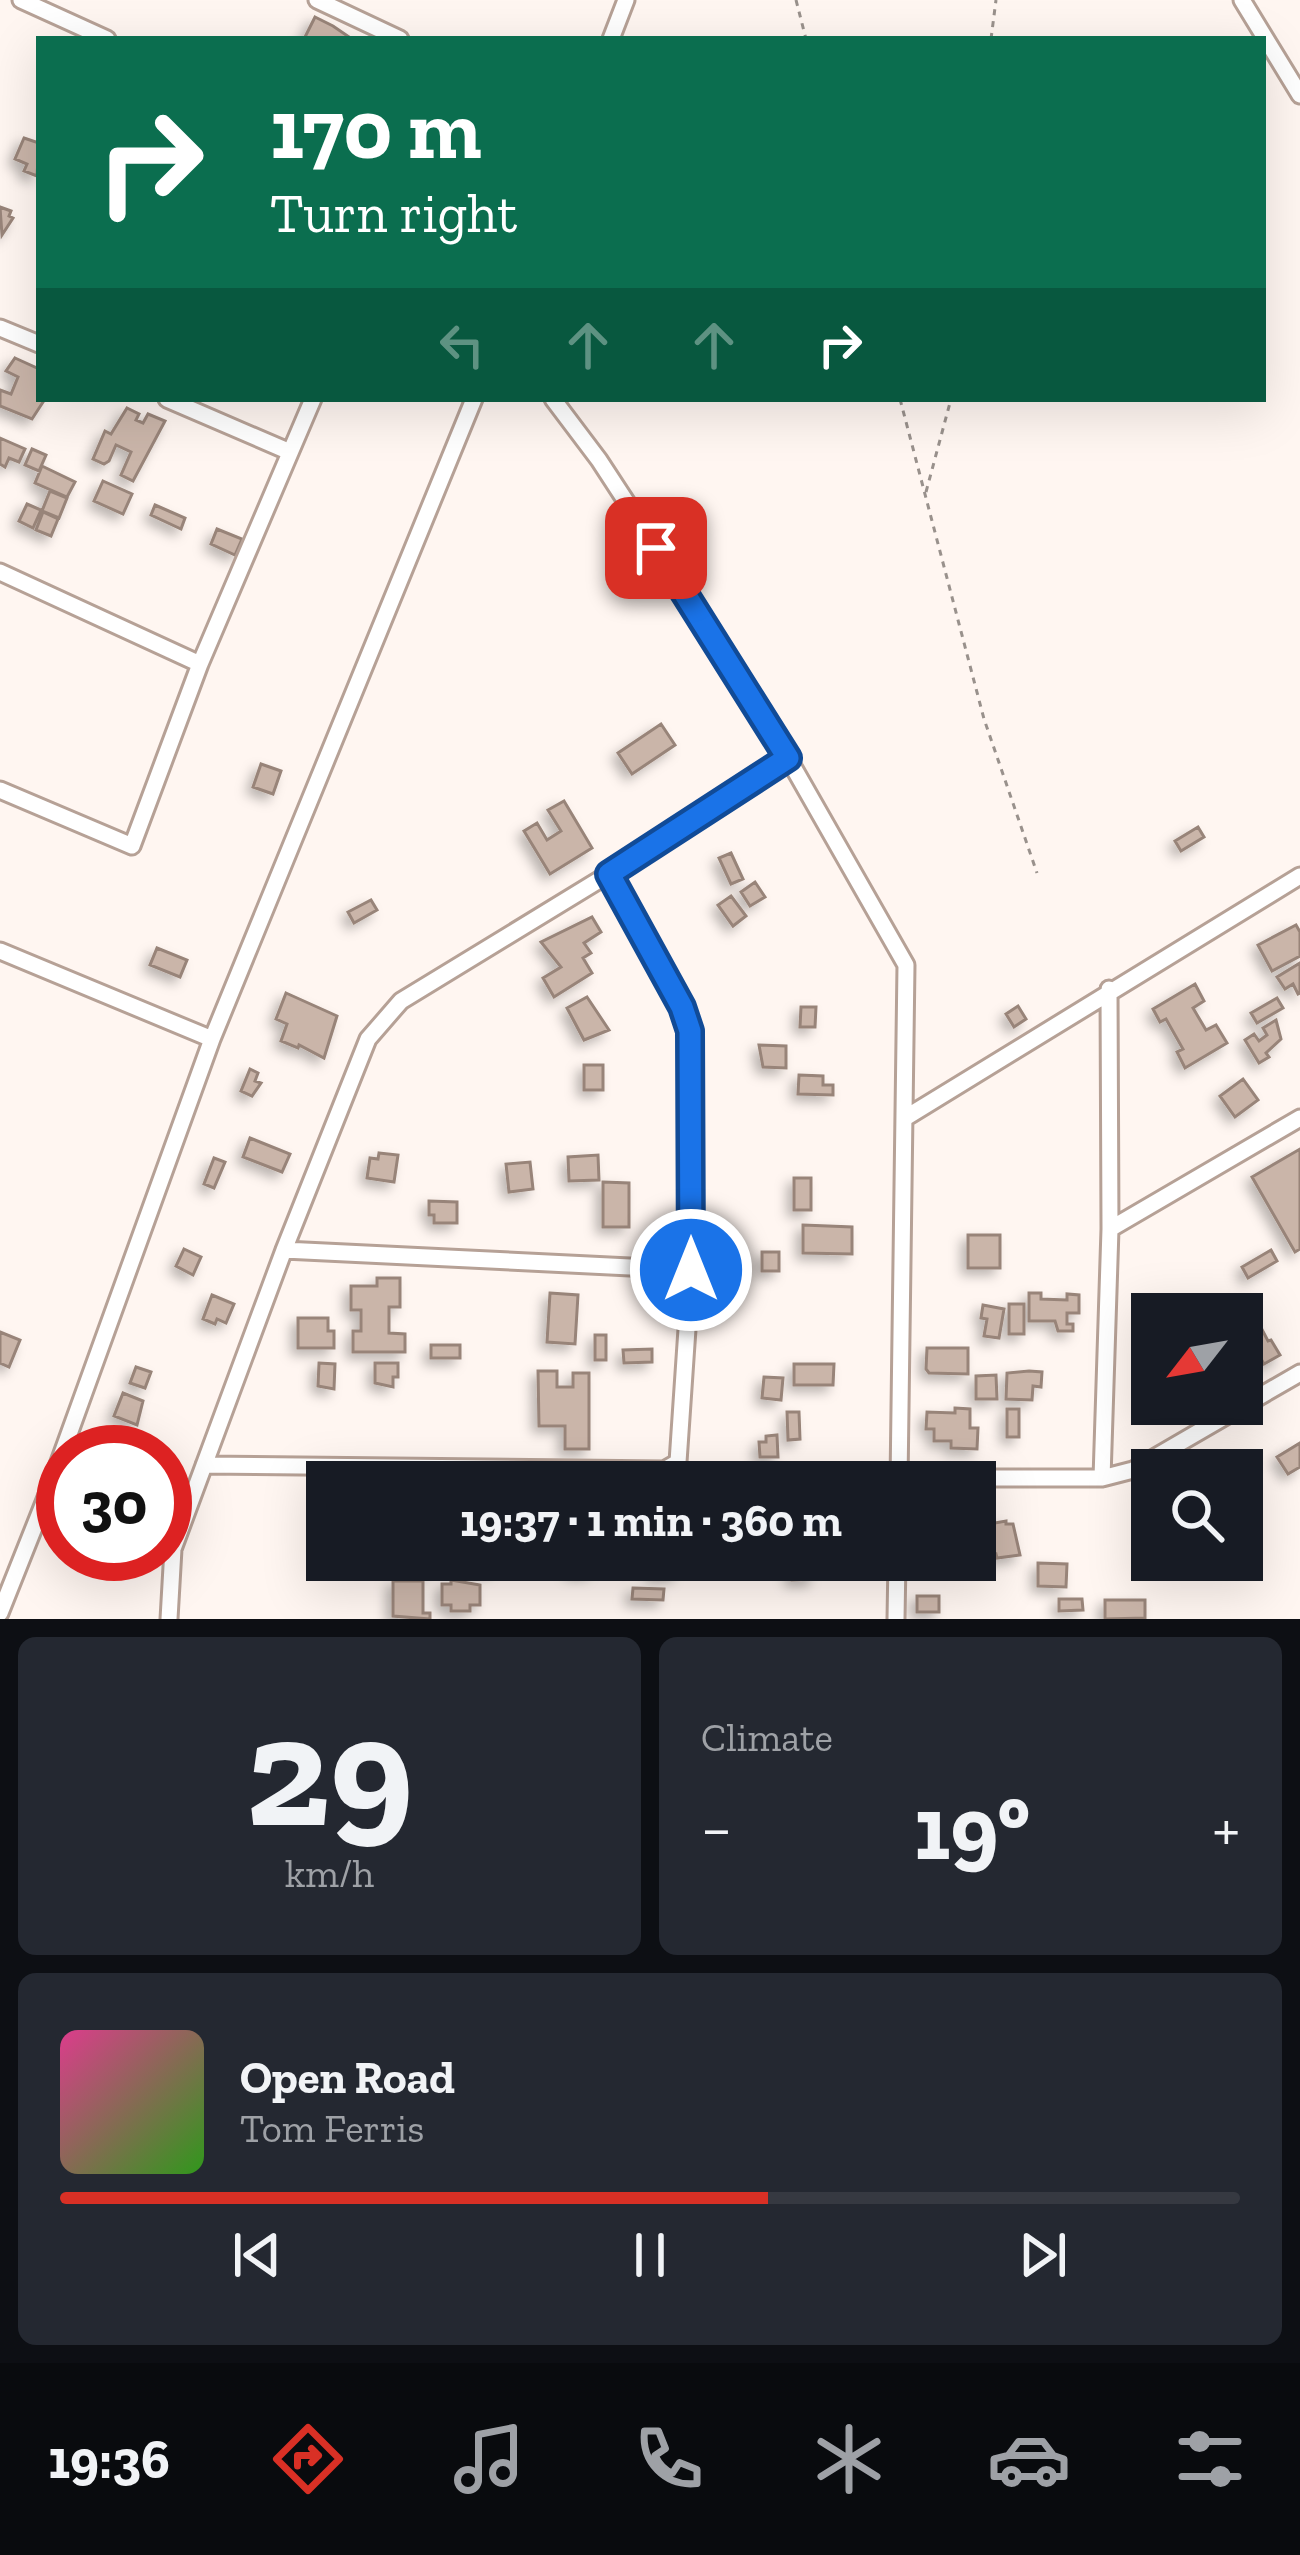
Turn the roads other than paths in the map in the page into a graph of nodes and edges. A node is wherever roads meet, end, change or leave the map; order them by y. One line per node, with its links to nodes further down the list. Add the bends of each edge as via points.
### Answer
1 (21, 0): 5 (street)
2 (317, 0): 6 (street)
3 (626, 0): 7 (street)
4 (1242, 0): 8 (street)
5 (100, 36)
6 (394, 36)
7 (612, 36)
8 (1264, 36)
9 (1266, 39): 10 (street)
10 (1300, 95)
11 (0, 328): 12 (street)
12 (36, 343)
13 (174, 402): 17 (street)
14 (312, 402): 17 (street)
15 (473, 402): 26 (street)
16 (555, 402): 20 (street)
17 (290, 452): 19 (street)
18 (0, 572): 19 (street)
19 (200, 664): 21 (street, via 132,847)
20 (788, 758): 22 (street); 27 (street, via 906,965)
21 (0, 790)
22 (609, 874): 30 (street, via 388,1013 368,1039); 31 (street, via 690,1031)
23 (1300, 876): 25 (street)
24 (0, 951): 26 (street)
25 (1109, 989): 27 (street); 29 (street)
26 (212, 1040): 33 (street)
27 (905, 1118): 34 (street)
28 (1300, 1118): 29 (street)
29 (1110, 1229): 36 (street)
30 (284, 1250): 31 (street); 35 (street)
31 (691, 1270): 35 (street, via 680,1457 669,1469)
32 (1300, 1373): 36 (street, via 1133,1470)
33 (80, 1425)
34 (899, 1461)
35 (204, 1466): 38 (street)
36 (1102, 1478): 37 (street)
37 (996, 1479)
38 (192, 1494)
39 (36, 1536): 42 (street)
40 (169, 1581): 43 (street)
41 (897, 1581): 44 (street)
42 (2, 1603)
43 (169, 1619)
44 (896, 1619)

